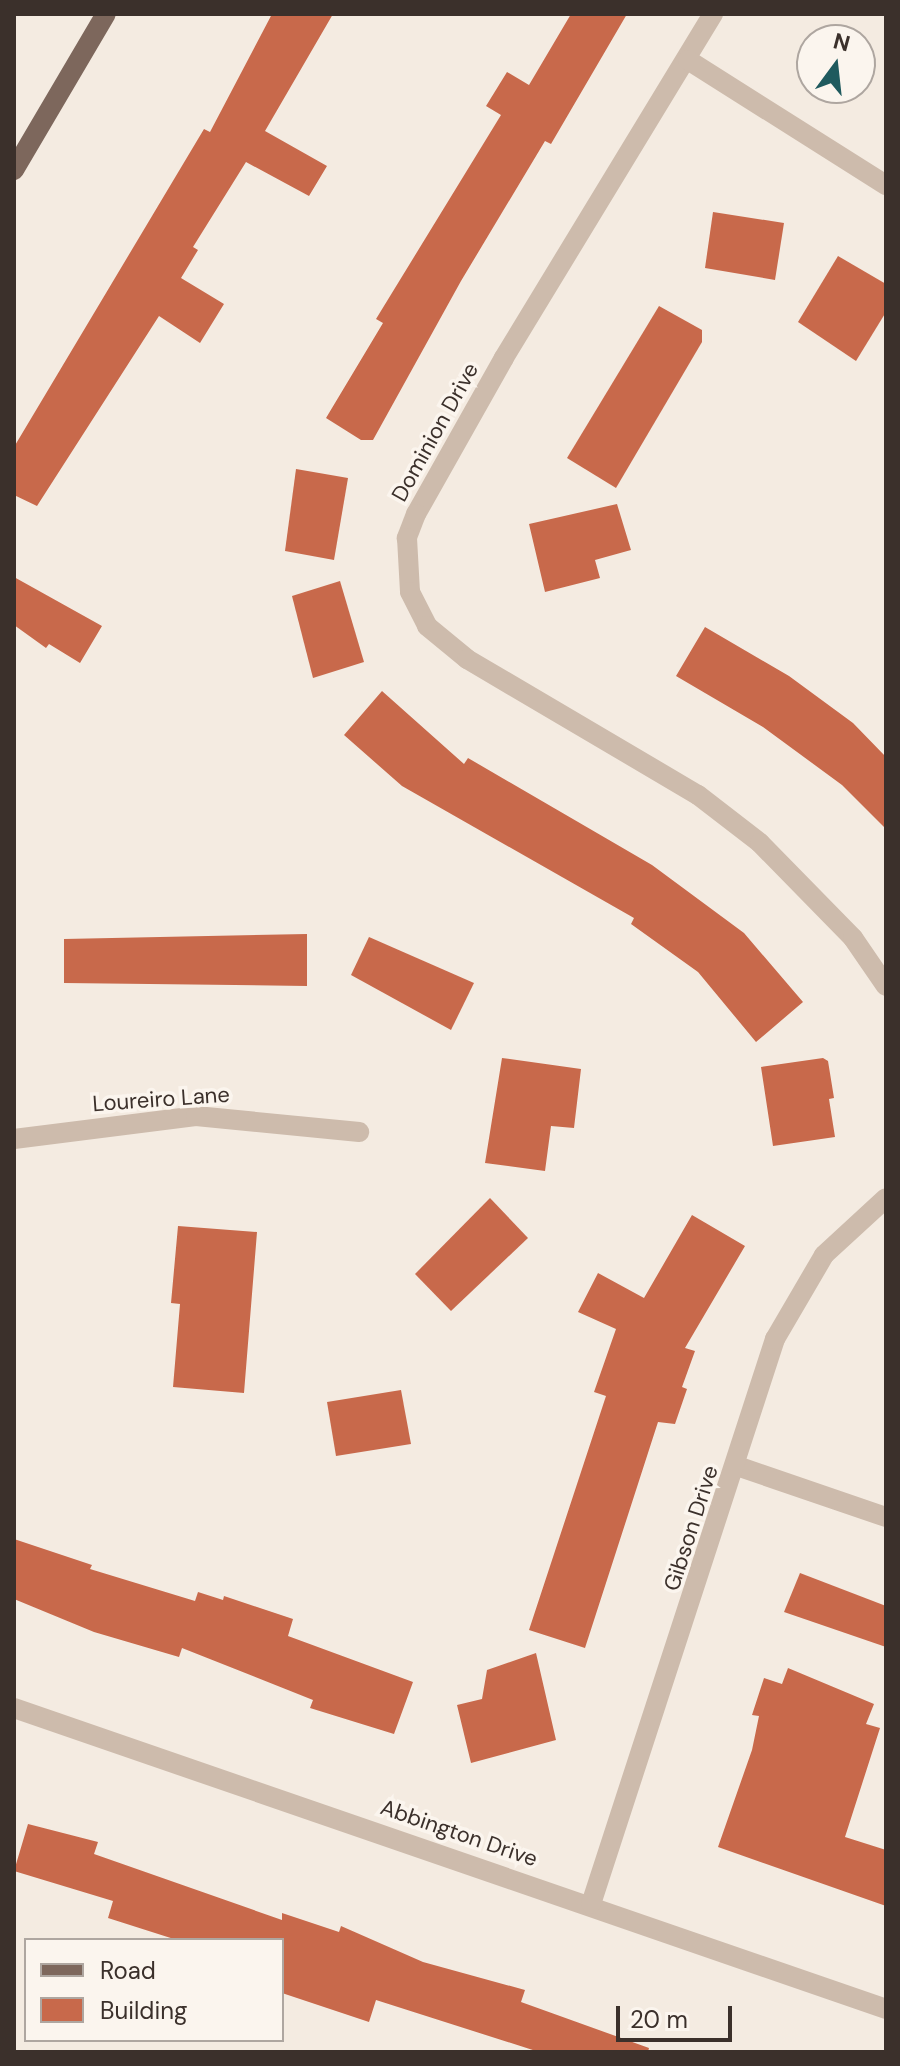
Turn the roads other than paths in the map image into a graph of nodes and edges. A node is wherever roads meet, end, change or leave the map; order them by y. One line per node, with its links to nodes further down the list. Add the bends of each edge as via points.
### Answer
1 (106, 14): 4 (main road)
2 (713, 14): 3 (street, Dominion Drive)
3 (688, 60): 5 (street); 6 (street, Dominion Drive, via 504,358 416,514 407,538 410,592 427,626 467,659 698,795 760,843 853,938)
4 (14, 170)
5 (886, 185)
6 (886, 986)
7 (359, 1132): 8 (street, Loureiro Lane, via 196,1116)
8 (14, 1139)
9 (886, 1198): 10 (street, Gibson Drive, via 824,1255 786,1312 755,1393)
10 (737, 1466): 11 (street); 13 (street, Gibson Drive)
11 (886, 1517)
12 (14, 1708): 13 (street, Abbington Drive)
13 (591, 1904): 14 (street, Abbington Drive)
14 (886, 2009)

